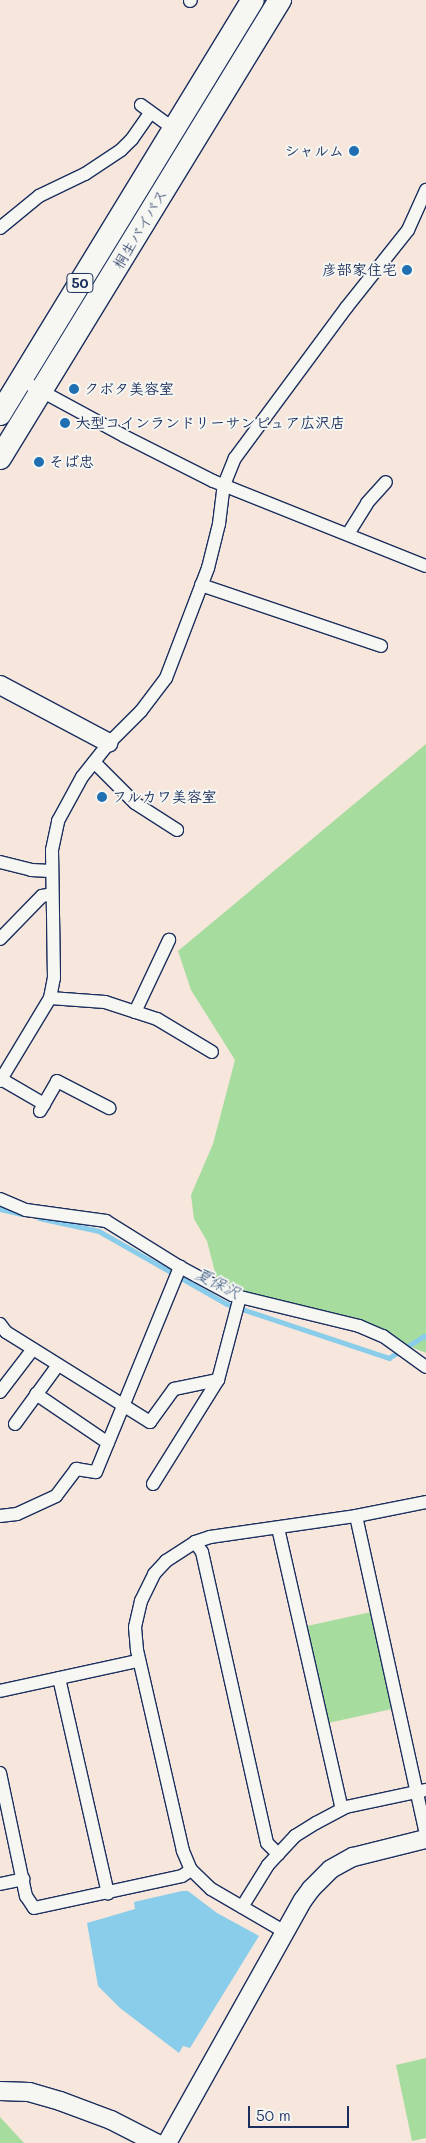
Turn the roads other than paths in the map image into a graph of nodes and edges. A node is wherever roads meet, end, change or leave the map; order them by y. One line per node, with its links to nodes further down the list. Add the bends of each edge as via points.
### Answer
1 (253, 0): 3 (highway, 桐生バイパス / 50)
2 (280, 0): 7 (highway, 桐生バイパス / 50)
3 (174, 129): 5 (street, via 146,109 132,139 121,150 85,174 39,196); 6 (highway, 桐生バイパス / 50)
4 (426, 190): 11 (street, via 408,230 243,445)
5 (0, 228)
6 (20, 380): 7 (street); 8 (highway, 桐生バイパス / 50)
7 (40, 391): 9 (highway, 桐生バイパス / 50); 11 (street)
8 (0, 414)
9 (0, 458)
10 (386, 482): 12 (street, via 367,503)
11 (224, 485): 12 (street); 14 (street, via 217,531)
12 (348, 534): 13 (street)
13 (426, 566)
14 (202, 585): 15 (street); 17 (street, via 166,678 141,711)
15 (381, 646)
16 (0, 685): 17 (street)
17 (109, 743): 18 (street)
18 (94, 762): 19 (street, via 135,804); 21 (street, via 58,821)
19 (177, 830)
20 (0, 862): 21 (street)
21 (51, 871): 22 (street)
22 (52, 894): 23 (street, via 42,896); 25 (street, via 54,978)
23 (0, 939)
24 (169, 940): 26 (street)
25 (50, 998): 26 (street, via 105,1002); 28 (street)
26 (135, 1012): 27 (street, via 157,1020)
27 (212, 1052)
28 (1, 1080): 29 (street, via 42,1108 56,1081)
29 (109, 1108)
30 (0, 1199): 31 (street, via 26,1210 106,1222)
31 (180, 1267): 32 (street); 40 (street)
32 (240, 1297): 36 (street, via 359,1326 384,1336); 37 (street)
33 (0, 1324): 34 (street, via 6,1332)
34 (33, 1349): 35 (street); 38 (street)
35 (58, 1365): 39 (street); 40 (street)
36 (426, 1367)
37 (218, 1380): 40 (street, via 174,1389 150,1422); 43 (street)
38 (0, 1392)
39 (36, 1394): 41 (street); 42 (street)
40 (122, 1405): 42 (street)
41 (15, 1424)
42 (108, 1443): 45 (street, via 96,1472 76,1468 56,1496 17,1514)
43 (153, 1484)
44 (426, 1502): 46 (street)
45 (0, 1516)
46 (356, 1516): 47 (street); 53 (street)
47 (278, 1528): 48 (street); 54 (street)
48 (195, 1542): 49 (street, via 166,1561 145,1589 135,1627); 57 (street, via 202,1552 267,1843)
49 (138, 1661): 50 (street); 58 (street, via 183,1851)
50 (59, 1678): 51 (street); 61 (street)
51 (0, 1691)
52 (0, 1773): 59 (street)
53 (421, 1791): 54 (street); 55 (street)
54 (342, 1809): 57 (street, via 295,1836)
55 (426, 1834)
56 (426, 1840): 63 (street, via 359,1856 331,1868 302,1900)
57 (278, 1854): 62 (street)
58 (192, 1870): 61 (street, via 182,1876); 62 (street, via 211,1889)
59 (23, 1879): 60 (street); 61 (street, via 28,1901 34,1908)
60 (0, 1884)
61 (108, 1893)
62 (242, 1908): 63 (street)
63 (285, 1932): 66 (street)
64 (0, 2091): 65 (street, via 29,2092 60,2101 111,2120)
65 (156, 2143)
66 (166, 2143)

